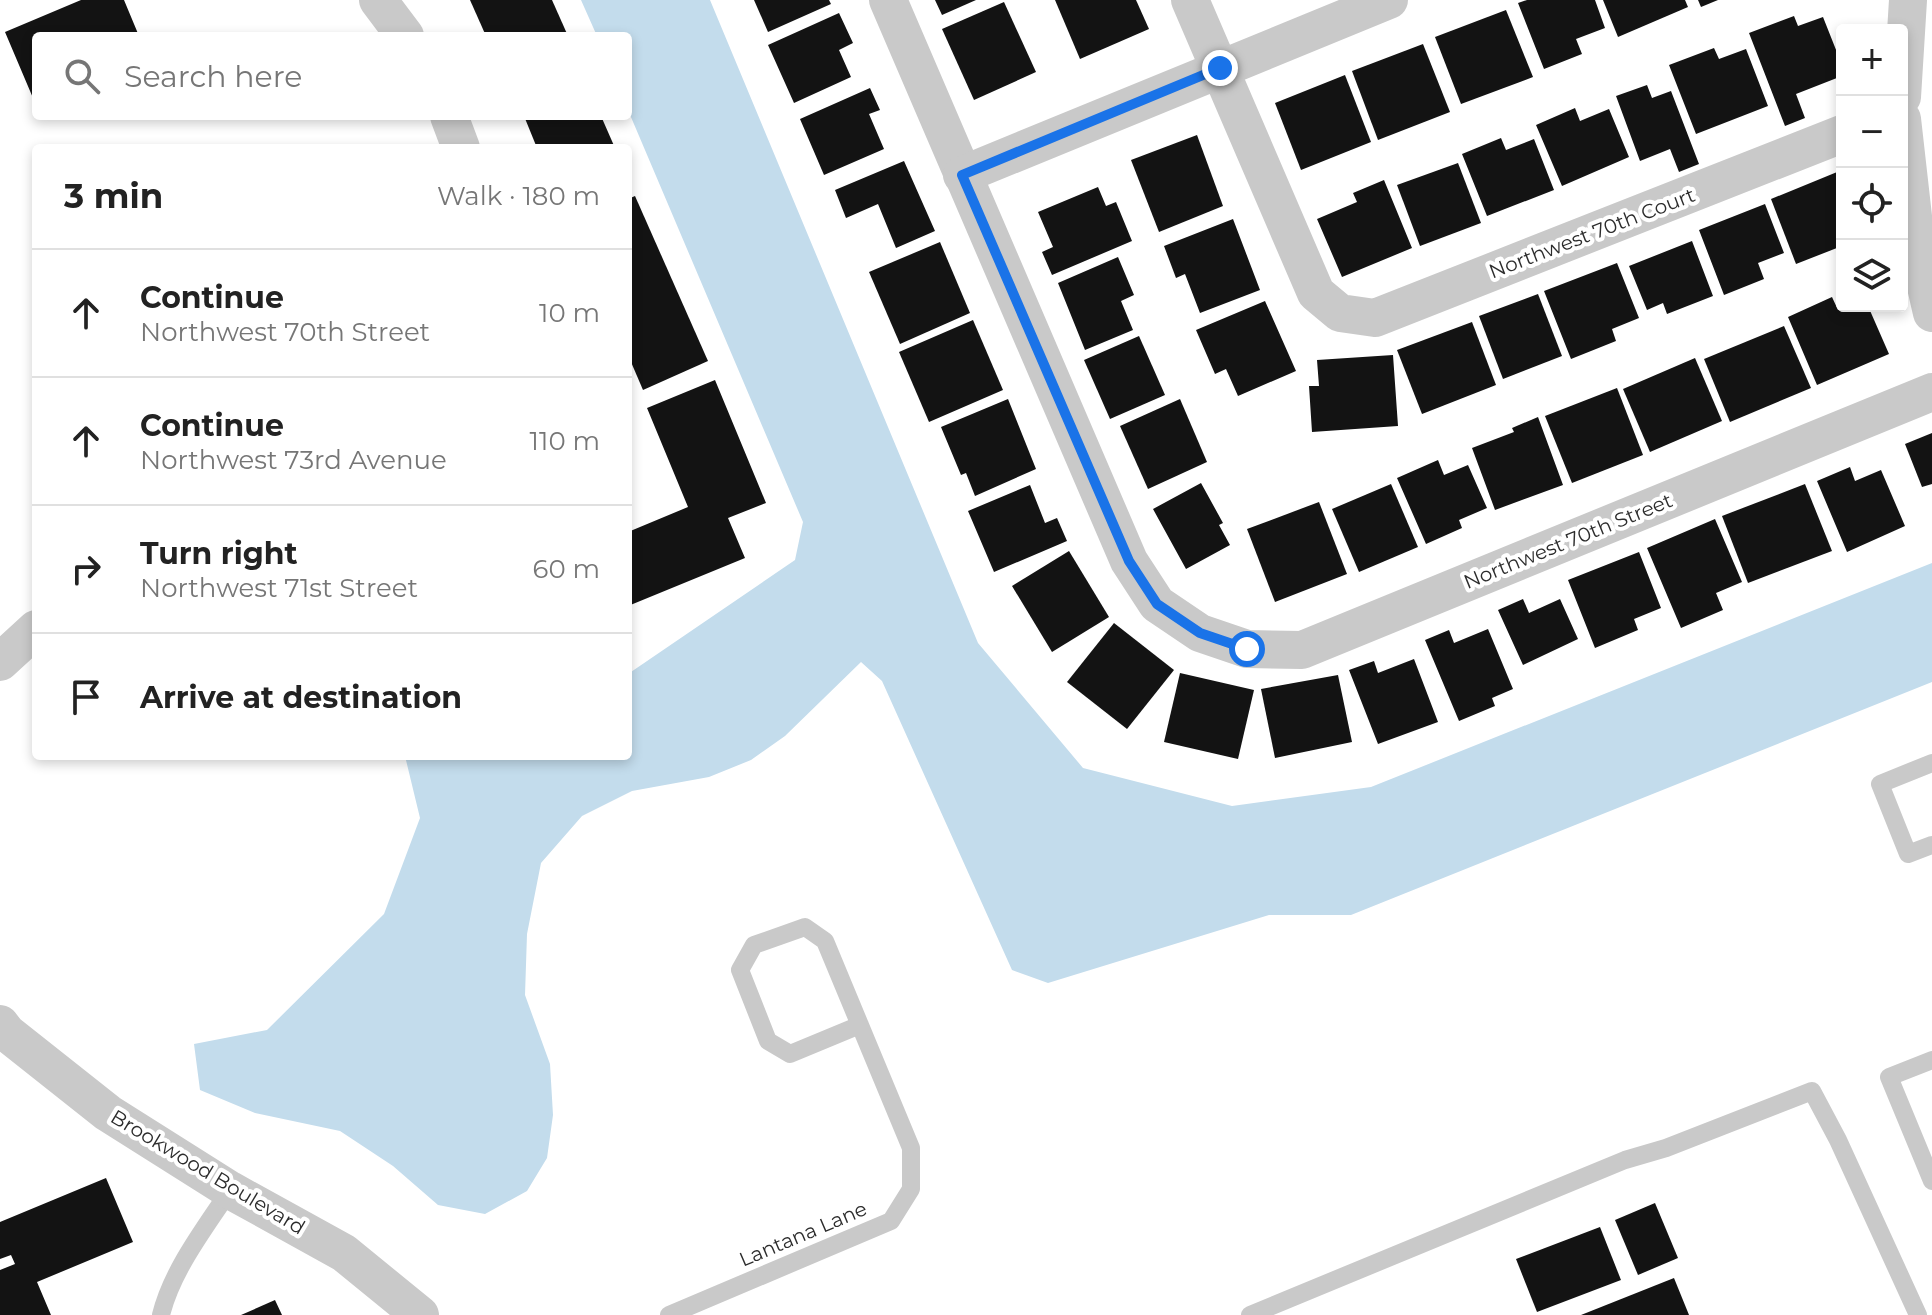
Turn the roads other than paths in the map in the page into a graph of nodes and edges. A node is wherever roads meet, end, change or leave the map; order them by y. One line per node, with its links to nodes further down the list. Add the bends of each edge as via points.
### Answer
1 (378, 0): 6 (street)
2 (888, 0): 13 (street, Northwest 70th Street)
3 (1190, 0): 7 (street)
4 (1389, 0): 7 (street)
5 (1908, 0): 8 (street)
6 (402, 32)
7 (1220, 68): 10 (street, Northwest 70th Court, via 1316,293 1340,313 1375,318); 13 (street)
8 (1902, 96)
9 (450, 120): 11 (street)
10 (1836, 136)
11 (460, 144)
12 (1908, 168): 14 (street, via 1916,243)
13 (962, 175): 15 (street, Northwest 70th Street, via 1129,561 1157,604 1200,633 1247,649 1302,650)
14 (1932, 313)
15 (1932, 392)
16 (32, 633): 17 (street)
17 (0, 662)
18 (1932, 763): 19 (lane, via 1880,784 1908,854)
19 (1932, 845)
20 (0, 1024): 24 (street, Brookwood Boulevard, via 108,1113)
21 (860, 1025): 21 (lane, Lantana Lane, via 825,941 805,927 754,945 740,970 768,1041 790,1054); 25 (lane, Lantana Lane, via 911,1148 911,1189 891,1221)
22 (1932, 1060): 23 (lane, via 1889,1077)
23 (1932, 1181)
24 (230, 1190): 26 (lane, via 191,1249); 27 (street, Brookwood Boulevard, via 344,1253)
25 (703, 1308): 28 (lane, Lantana Lane)
26 (161, 1315)
27 (420, 1315)
28 (669, 1315)
29 (1250, 1315): 30 (lane, via 1625,1160 1812,1091)
30 (1918, 1315)

